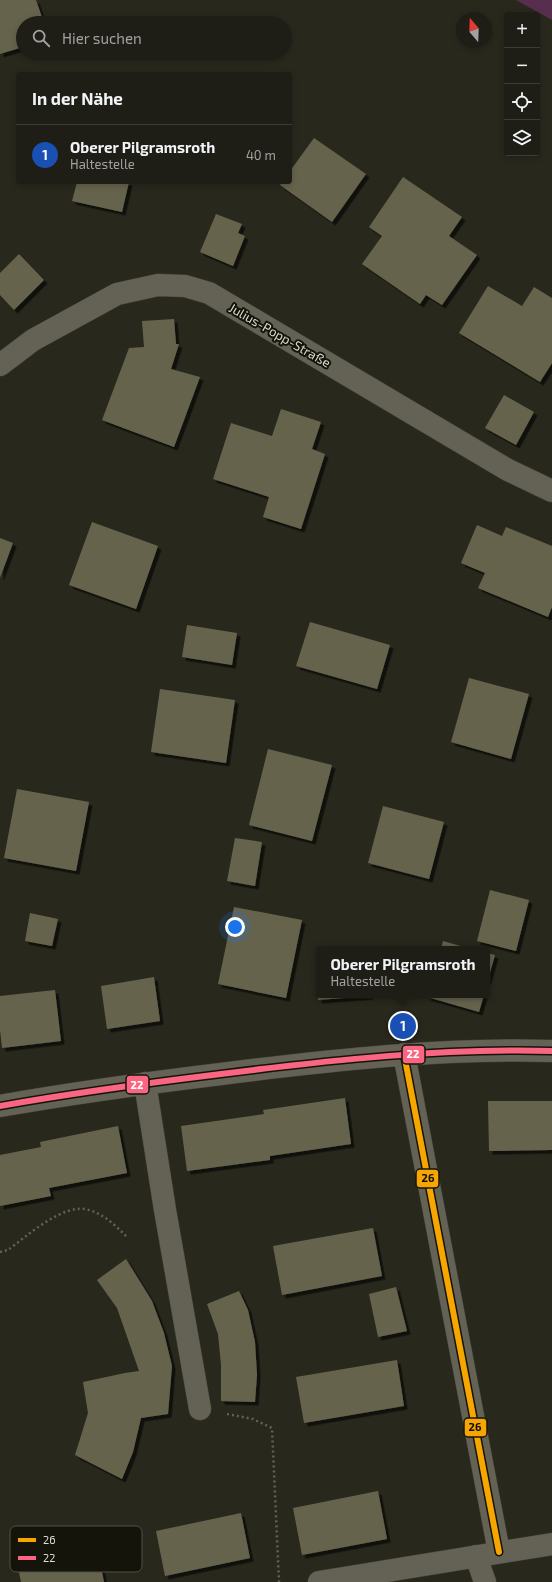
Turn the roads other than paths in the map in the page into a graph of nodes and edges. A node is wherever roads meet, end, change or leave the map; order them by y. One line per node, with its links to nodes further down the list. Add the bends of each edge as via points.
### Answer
1 (0, 365): 2 (street, Julius-Popp-Straße, via 33,340 117,294 158,285 185,286 209,293 508,470)
2 (552, 491)
3 (552, 1051): 4 (street)
4 (404, 1054): 5 (street); 9 (street)
5 (145, 1083): 6 (street); 7 (street)
6 (0, 1106)
7 (200, 1409)
8 (552, 1544): 9 (street)
9 (499, 1552): 10 (street)
10 (476, 1556): 11 (street); 12 (street)
11 (319, 1582)
12 (485, 1582)

